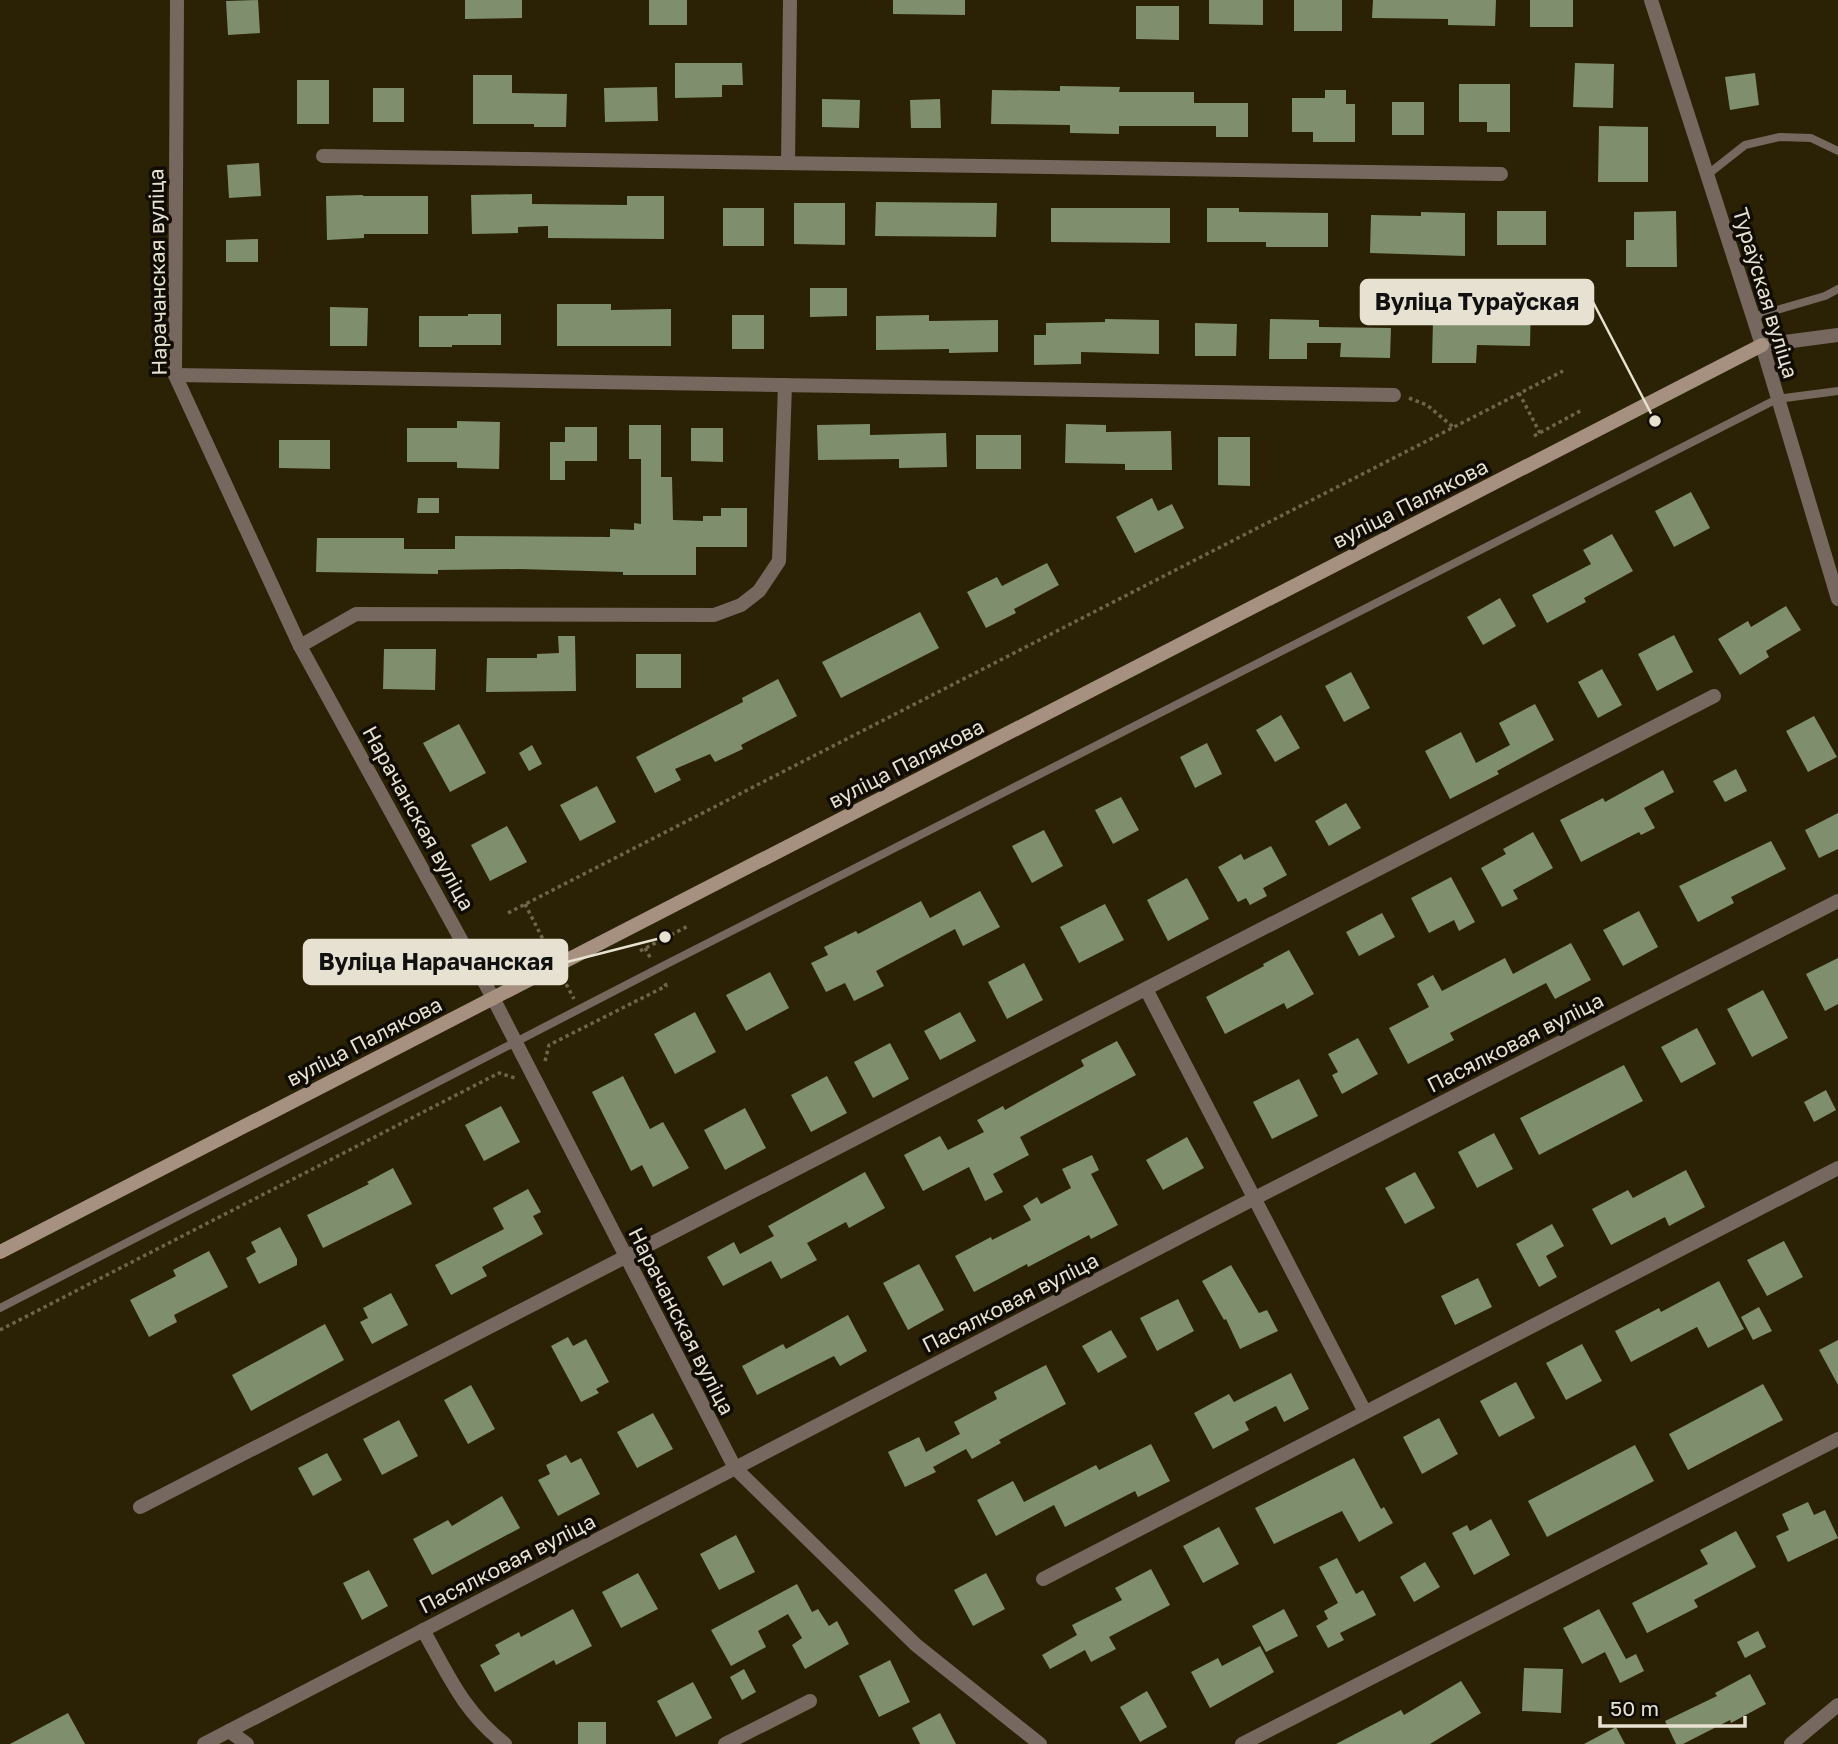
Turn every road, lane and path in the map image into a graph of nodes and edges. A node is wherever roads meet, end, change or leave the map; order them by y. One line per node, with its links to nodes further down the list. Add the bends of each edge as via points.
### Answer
1 (177, 0): 14 (street, Нарачанская вуліца)
2 (790, 0): 6 (street)
3 (1651, 0): 8 (street, Тураўская вуліца)
4 (1838, 151): 8 (lane, via 1811,138 1780,137 1745,145)
5 (323, 156): 6 (street)
6 (788, 163): 7 (street)
7 (1501, 174)
8 (1707, 175): 10 (street, Тураўская вуліца)
9 (1838, 289): 10 (lane)
10 (1753, 317): 12 (street, Тураўская вуліца)
11 (1838, 335): 12 (street, вуліца Палякова)
12 (1762, 345): 19 (street, Тураўская вуліца); 34 (street, вуліца Палякова)
13 (1563, 371): 17 (path)
14 (175, 375): 15 (street); 25 (street, Нарачанская вуліца)
15 (785, 385): 18 (street); 25 (street, via 779,561 759,591 741,605 714,615 356,614)
16 (1838, 391): 19 (lane)
17 (1519, 393): 21 (path); 22 (path)
18 (1394, 395): 21 (path, via 1427,405)
19 (1777, 399): 24 (street, Тураўская вуліца); 35 (lane)
20 (1582, 410): 22 (path)
21 (1453, 427): 28 (path)
22 (1539, 433): 23 (path)
23 (1534, 436)
24 (1838, 599)
25 (300, 646): 34 (street, Нарачанская вуліца)
26 (1714, 696): 33 (street)
27 (1838, 901): 38 (street, Пасялковая вуліца)
28 (525, 904): 29 (path); 32 (path)
29 (508, 913)
30 (688, 926): 31 (path)
31 (640, 951)
32 (551, 954)
33 (1146, 989): 38 (street); 40 (street)
34 (493, 998): 35 (street, Нарачанская вуліца); 39 (street, вуліца Палякова)
35 (516, 1042): 40 (street, Нарачанская вуліца); 41 (lane)
36 (523, 1074): 42 (path, via 513,1079 499,1073)
37 (1838, 1168): 43 (street)
38 (1255, 1198): 43 (street); 45 (street, Пасялковая вуліца)
39 (0, 1252)
40 (626, 1257): 45 (street, Нарачанская вуліца); 46 (street)
41 (0, 1308)
42 (0, 1330)
43 (1365, 1412): 47 (street)
44 (1838, 1439): 57 (street)
45 (735, 1468): 48 (street, Пасялковая вуліца); 56 (street, Нарачанская вуліца, via 916,1645)
46 (140, 1507)
47 (1043, 1579)
48 (423, 1630): 51 (street, Пасялковая вуліца); 54 (street, via 465,1705)
49 (810, 1701): 55 (street)
50 (1838, 1704): 58 (street)
51 (229, 1731): 52 (street, Пасялковая вуліца); 53 (street)
52 (204, 1744)
53 (247, 1744)
54 (505, 1744)
55 (725, 1744)
56 (1040, 1744)
57 (1242, 1744)
58 (1791, 1744)

